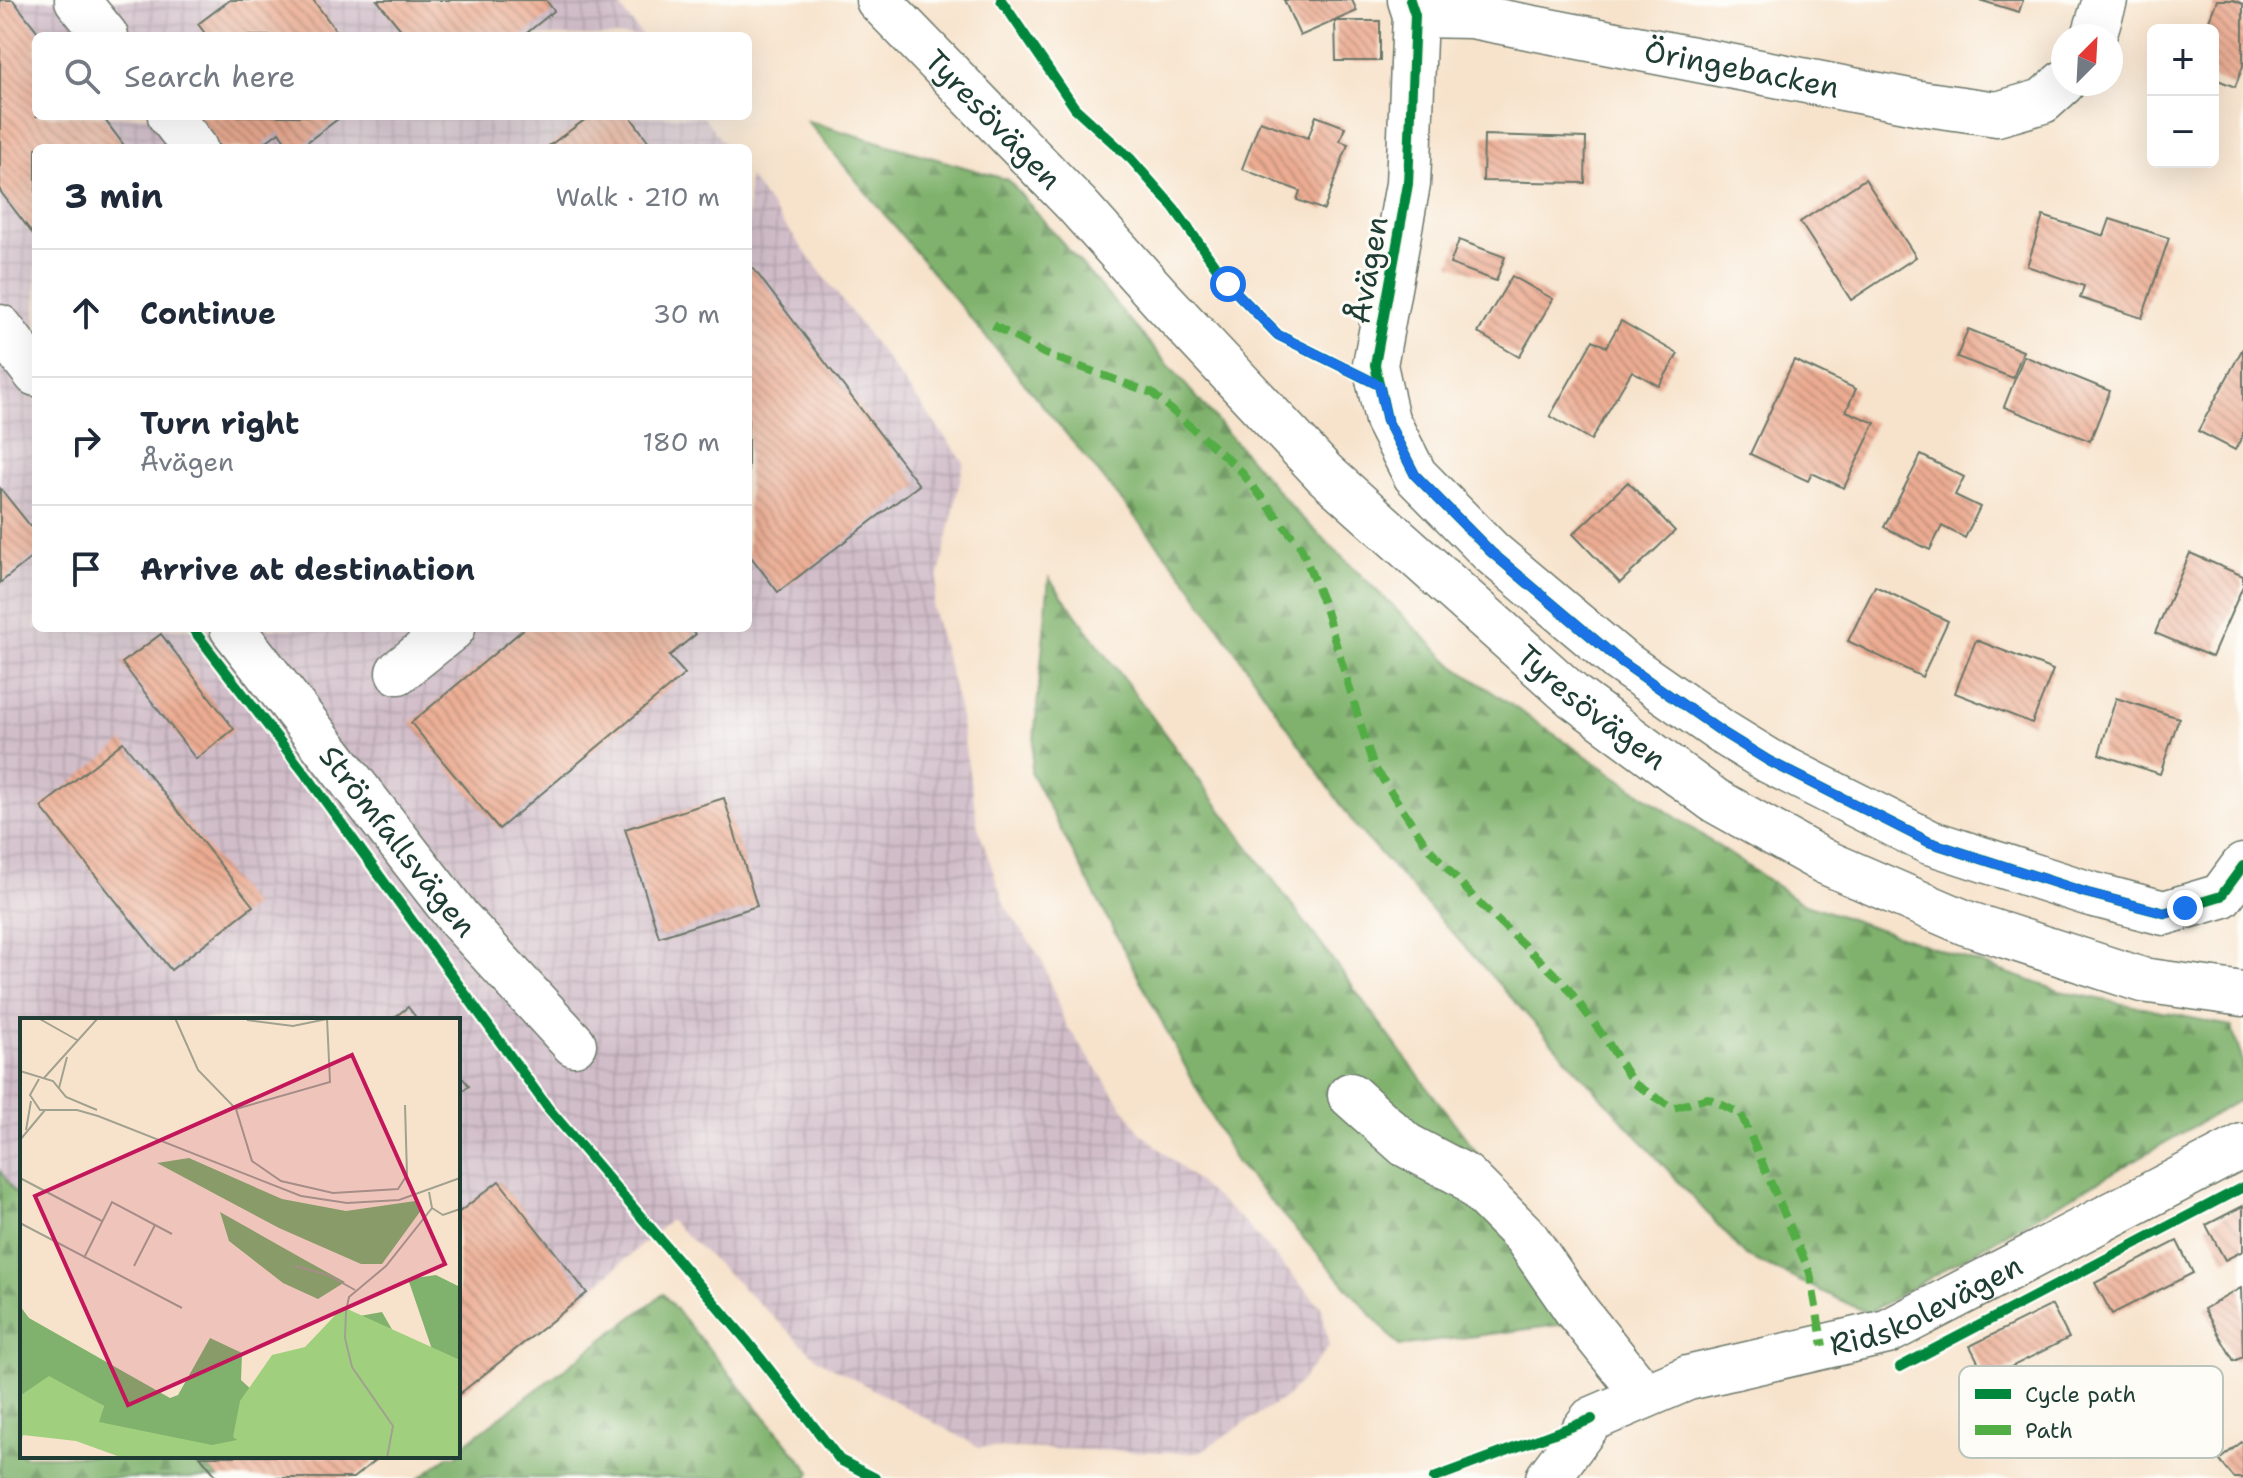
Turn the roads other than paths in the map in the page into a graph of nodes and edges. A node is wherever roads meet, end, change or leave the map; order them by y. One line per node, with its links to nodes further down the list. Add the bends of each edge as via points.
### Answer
1 (77, 0): 7 (street)
2 (878, 0): 11 (street, Tyresövägen)
3 (916, 0): 11 (street, Tyresövägen, via 985,76)
4 (2105, 0): 6 (street)
5 (1413, 8): 8 (street, Öringebacken, via 1997,114); 17 (street, Åvägen, via 1408,184 1375,365 1387,420 1415,475 1491,552 1619,660 1769,761 1929,842 2164,913 2221,896)
6 (2098, 24)
7 (103, 32)
8 (2051, 94)
9 (173, 120): 10 (street)
10 (192, 144)
11 (1076, 204): 18 (street, Tyresövägen, via 1325,474 1573,696 1714,800 1825,862 1966,923 2142,980)
12 (0, 327): 13 (street)
13 (32, 369)
14 (235, 632): 19 (street, Strömfallsvägen, via 459,919)
15 (448, 632): 16 (street)
16 (398, 672)
17 (2243, 866)
18 (2243, 994)
19 (574, 1044)
20 (1350, 1095): 22 (street, via 1406,1145 1465,1176 1525,1236)
21 (2243, 1146): 22 (street, Ridskolevägen, via 1893,1350 1688,1378)
22 (1645, 1396): 23 (street, Ridskolevägen, via 1592,1419)
23 (1548, 1478)

